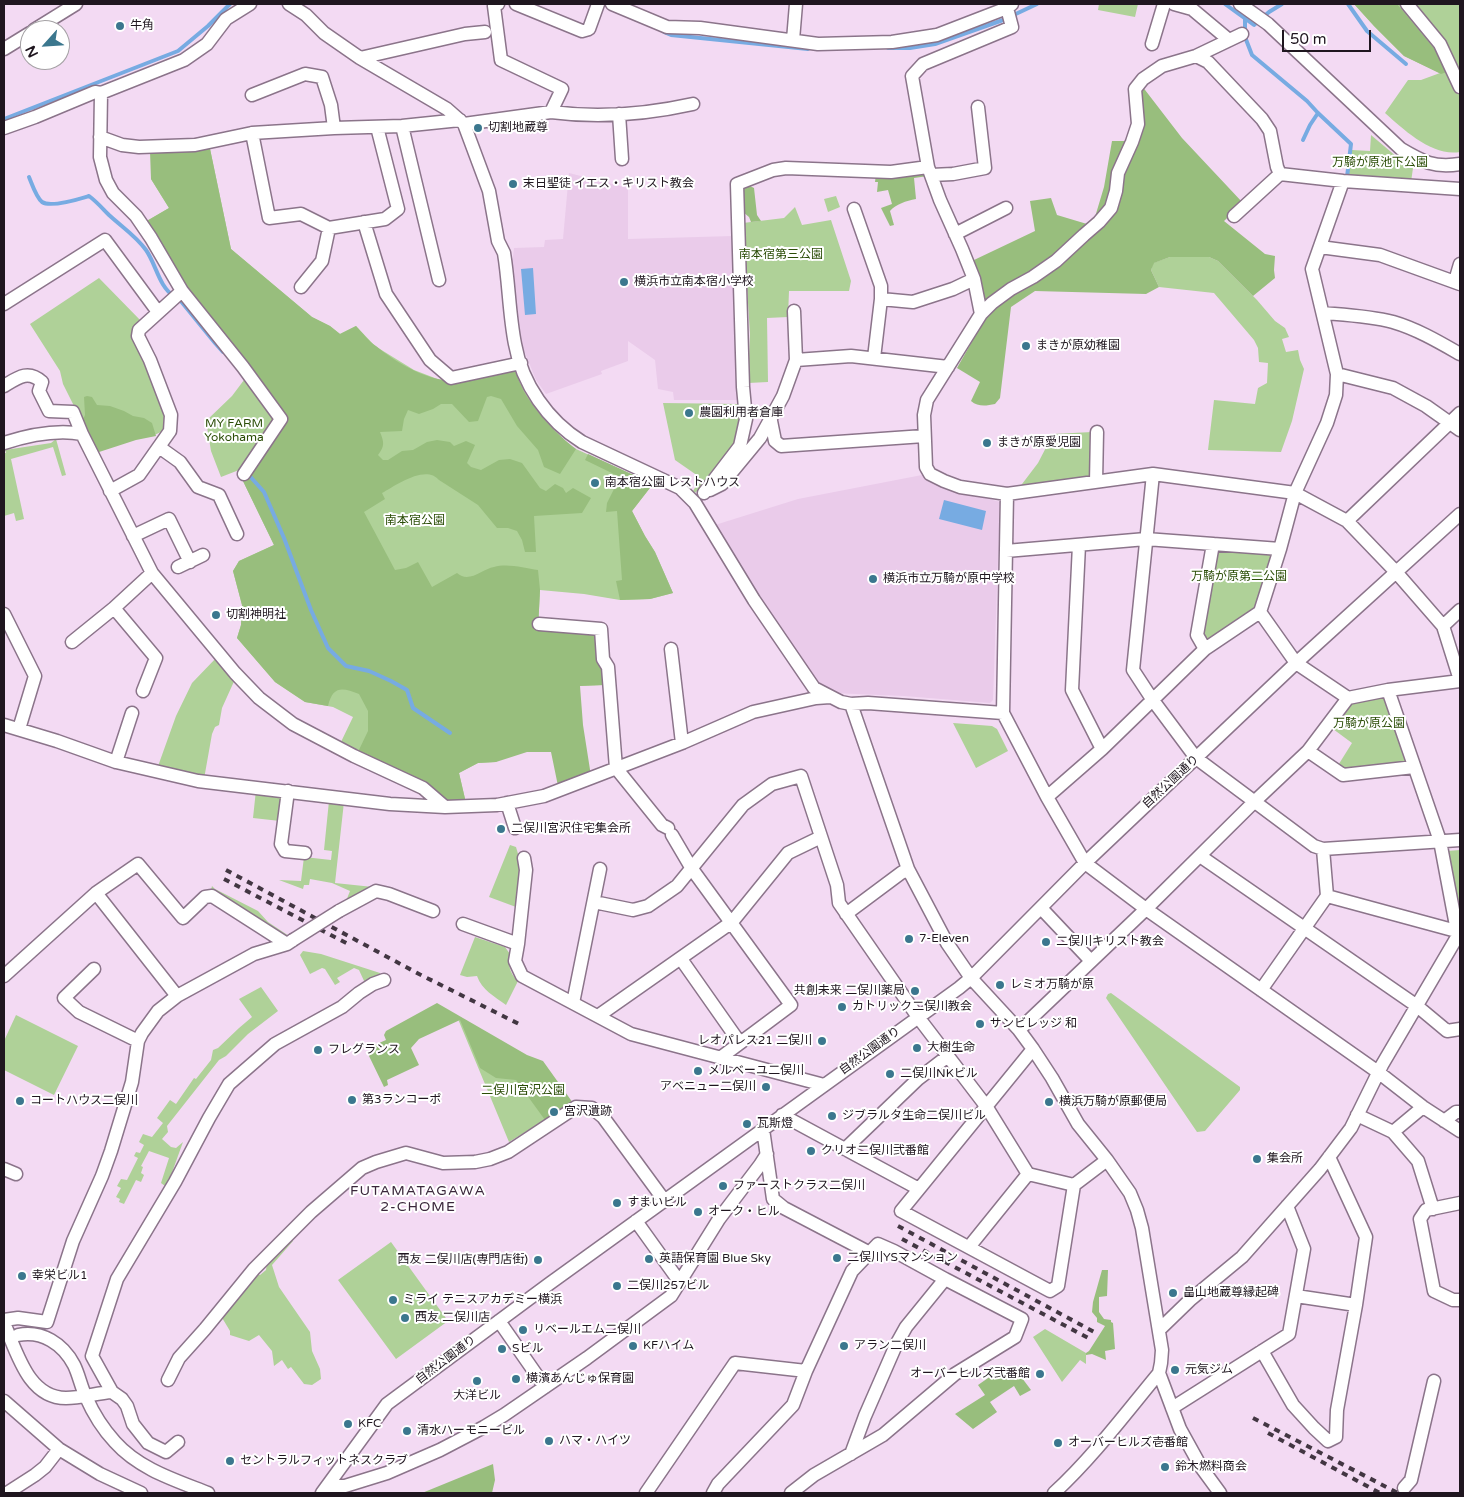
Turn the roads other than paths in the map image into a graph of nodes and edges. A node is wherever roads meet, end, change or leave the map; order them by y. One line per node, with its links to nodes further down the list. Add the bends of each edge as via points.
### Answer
1 (76, 4): 14 (street)
2 (250, 4): 25 (street, via 226,19 207,44 184,60)
3 (289, 4): 23 (street)
4 (498, 4): 29 (street, via 494,6 501,60 562,89)
5 (516, 4): 12 (street, via 582,31 589,29)
6 (612, 4): 18 (street, via 667,27)
7 (796, 4): 18 (street)
8 (1164, 4): 20 (street)
9 (1174, 4): 19 (street, via 1192,9)
10 (1240, 4): 39 (street, via 1262,20 1401,149 1434,165)
11 (1407, 4): 24 (street, via 1440,44)
12 (598, 5)
13 (1009, 12): 18 (street, via 937,35 892,42 818,44); 40 (street, via 1012,27 923,64 912,76)
14 (50, 20)
15 (485, 32): 23 (street)
16 (1242, 34): 19 (street)
17 (20, 40): 21 (street)
18 (792, 40)
19 (1229, 40): 22 (street)
20 (1152, 44)
21 (4, 50)
22 (1196, 56): 41 (street, via 1208,62 1262,119 1270,131); 62 (street, via 1162,66 1135,89 1138,124 1118,173 1112,208 1056,261 1011,289)
23 (360, 58): 31 (street, via 447,109)
24 (1460, 86)
25 (101, 93): 34 (street, via 95,92); 37 (street)
26 (252, 96): 35 (street, via 305,74 322,77)
27 (693, 104): 30 (street)
28 (978, 107): 40 (street, via 985,168 953,174)
29 (551, 112): 30 (street); 31 (street)
30 (619, 114): 38 (street)
31 (462, 122): 32 (street); 66 (street, via 488,191 498,241 504,253)
32 (402, 126): 33 (street); 53 (street)
33 (377, 127): 35 (street); 47 (street, via 398,209 385,219)
34 (4, 128)
35 (334, 128): 36 (street)
36 (252, 133): 37 (street, via 195,145 122,145); 48 (street, via 269,218 301,214)
37 (100, 137): 56 (street, via 100,157 106,180 113,193 136,216)
38 (622, 159)
39 (1460, 164)
40 (929, 171): 49 (street); 82 (street, via 786,168 737,184 746,419 740,446)
41 (1280, 174): 42 (street); 46 (street)
42 (1343, 181): 43 (street); 50 (street)
43 (1460, 189)
44 (1006, 208): 49 (street)
45 (854, 209): 57 (street, via 881,286)
46 (1234, 216)
47 (364, 222): 48 (street); 66 (street, via 386,294 430,360 451,378)
48 (329, 228): 55 (street, via 322,261)
49 (955, 234): 52 (street)
50 (1320, 247): 54 (street, via 1380,255); 61 (street, via 1312,269)
51 (1460, 264): 54 (street)
52 (974, 279): 57 (street, via 912,302); 62 (street)
53 (439, 280)
54 (1458, 283)
55 (301, 287)
56 (182, 291): 60 (street); 78 (street, via 281,419)
57 (881, 299): 64 (street)
58 (6, 307): 60 (street, via 105,240)
59 (794, 311): 65 (street)
60 (158, 312): 77 (street, via 139,330 138,336 171,415 170,432)
61 (1323, 313): 63 (street, via 1394,322 1427,335); 68 (street)
62 (981, 314): 67 (street)
63 (1460, 354)
64 (874, 358): 65 (street, via 851,356); 67 (street)
65 (796, 360): 71 (street, via 784,396)
66 (520, 363): 85 (street, via 544,408 571,435 680,488)
67 (948, 367): 75 (street, via 928,400)
68 (1336, 374): 72 (street, via 1393,388); 83 (street, via 1336,395 1327,423)
69 (4, 386): 74 (street, via 22,375 37,377 42,382 39,391 49,411 72,412)
70 (1460, 413): 72 (street)
71 (771, 421): 75 (street, via 775,442 781,446); 82 (street, via 722,484)
72 (1456, 427): 87 (street)
73 (1096, 432): 80 (street)
74 (82, 434): 76 (street, via 68,431 42,433); 81 (street)
75 (924, 436): 84 (street, via 926,467 930,474 960,487)
76 (4, 443)
77 (159, 447): 81 (street, via 139,474); 88 (street, via 180,462 198,487 219,495)
78 (244, 474)
79 (1153, 474): 80 (street); 83 (street); 90 (street)
80 (1096, 482): 84 (street)
81 (110, 491): 89 (street)
82 (704, 493): 85 (street)
83 (1295, 493): 87 (street); 93 (street)
84 (1007, 494): 94 (street)
85 (695, 502): 111 (street, via 754,600 814,688)
86 (1460, 514): 96 (street, 自然公園通り)
87 (1346, 521): 96 (street)
88 (237, 533)
89 (133, 536): 95 (street, via 169,519 184,564); 97 (street)
90 (1146, 539): 91 (street); 92 (street); 113 (street, via 1133,670)
91 (1213, 544): 93 (street); 105 (street, via 1197,636)
92 (1079, 545): 94 (street); 120 (street, via 1072,690)
93 (1280, 549): 100 (street)
94 (1006, 551): 116 (street)
95 (203, 555)
96 (1396, 572): 103 (street); 107 (street, 自然公園通り)
97 (152, 574): 98 (street); 130 (street, via 259,698 293,724 423,788)
98 (114, 608): 104 (street); 110 (street, via 156,658)
99 (1460, 610): 103 (street)
100 (1260, 612): 105 (street); 107 (street)
101 (4, 614): 118 (street, via 35,676)
102 (539, 624): 125 (street, via 601,629 603,659 608,668)
103 (1443, 626): 108 (street)
104 (72, 642)
105 (1205, 648): 113 (street)
106 (670, 649): 119 (street)
107 (1296, 663): 112 (street); 122 (street, 自然公園通り)
108 (1460, 680): 109 (street)
109 (1388, 690): 112 (street); 124 (street)
110 (143, 691)
111 (830, 697): 114 (street); 119 (street, via 753,712)
112 (1348, 698): 121 (street)
113 (1152, 699): 120 (street); 122 (street)
114 (851, 704): 116 (street); 142 (street)
115 (132, 713): 123 (street)
116 (1003, 713): 127 (street)
117 (4, 725): 118 (street)
118 (19, 729): 123 (street)
119 (682, 743): 125 (street)
120 (1102, 749): 127 (street)
121 (1308, 751): 124 (street, via 1342,775); 128 (street)
122 (1196, 758): 128 (street); 139 (street, 自然公園通り)
123 (116, 762): 126 (street, via 198,781)
124 (1414, 766): 134 (street)
125 (616, 768): 129 (street, via 544,796); 141 (street, via 670,831)
126 (288, 791): 130 (street, via 390,804); 136 (street, via 281,844 286,851)
127 (1048, 797): 139 (street)
128 (1254, 802): 135 (street, via 1314,846); 137 (street)
129 (507, 803): 130 (street); 131 (street)
130 (445, 807)
131 (515, 828)
132 (821, 837): 141 (street, via 801,776 772,784 744,805); 149 (street, via 837,885 839,903); 150 (street, via 788,853)
133 (1460, 840): 134 (street)
134 (1440, 841): 135 (street); 153 (street)
135 (1323, 849): 144 (street)
136 (305, 853)
137 (1200, 856): 147 (street); 152 (street)
138 (524, 858): 155 (street, via 526,870)
139 (1085, 864): 146 (street, 自然公園通り); 147 (street)
140 (600, 869): 145 (street)
141 (692, 869): 145 (street, via 677,886 642,909); 150 (street)
142 (908, 869): 149 (street); 160 (street, via 947,943)
143 (96, 893): 154 (street, via 138,864 183,918 205,896 212,896); 159 (street); 163 (street)
144 (1327, 896): 152 (street); 153 (street)
145 (594, 902): 164 (street)
146 (1041, 908): 157 (street); 160 (street, 自然公園通り)
147 (1146, 909): 157 (street); 162 (street)
148 (433, 911): 154 (street, bridge, via 376,891)
149 (846, 914): 167 (street)
150 (732, 922): 156 (street); 171 (street, via 791,1005)
151 (463, 924): 155 (street)
152 (1304, 927): 162 (street); 165 (street)
153 (1459, 932): 165 (street)
154 (290, 942): 163 (street, via 254,954)
155 (518, 944): 164 (street, via 515,961 522,976)
156 (681, 959): 166 (street); 171 (street)
157 (1091, 962): 169 (street)
158 (94, 969): 170 (street, via 64,998 79,1012)
159 (4, 976)
160 (971, 978): 167 (street, 自然公園通り); 169 (street)
161 (384, 980): 215 (street, via 275,1044 229,1084 117,1279 92,1356)
162 (1261, 990): 175 (street)
163 (177, 996): 170 (street, via 158,1011)
164 (573, 1003): 166 (street)
165 (1417, 1006): 168 (street, via 1447,1031); 175 (street)
166 (598, 1016): 174 (street, via 631,1034)
167 (918, 1017): 173 (street); 176 (street, 自然公園通り)
168 (1460, 1029)
169 (1019, 1030): 172 (street)
170 (138, 1041): 206 (street, via 132,1082 114,1143 73,1240 47,1322 18,1318)
171 (740, 1042): 174 (street)
172 (1033, 1049): 177 (street); 189 (street, via 1078,1124)
173 (948, 1056): 177 (street); 186 (street)
174 (720, 1058): 176 (street)
175 (1378, 1072): 178 (street); 181 (street)
176 (824, 1085): 180 (street, 自然公園通り)
177 (986, 1106): 190 (street); 192 (street)
178 (1423, 1107): 182 (street); 185 (street)
179 (1460, 1112): 182 (street)
180 (782, 1114): 183 (street, 自然公園通り); 186 (street)
181 (1357, 1115): 185 (street); 188 (street)
182 (1444, 1121): 184 (street)
183 (763, 1129): 187 (street); 193 (street, 自然公園通り)
184 (1460, 1131)
185 (1393, 1132): 196 (street, via 1418,1161)
186 (845, 1149): 192 (street)
187 (767, 1154): 199 (street, via 773,1199 784,1208); 201 (street, via 718,1218)
188 (1330, 1157): 195 (street); 204 (street, via 1366,1236)
189 (1107, 1160): 191 (street); 207 (street, via 1130,1193 1137,1210)
190 (1028, 1174): 191 (street); 198 (street)
191 (1074, 1185): 198 (street, via 1058,1286 1050,1291)
192 (919, 1190): 198 (street, via 902,1211)
193 (664, 1200): 197 (street, 自然公園通り); 212 (street, via 603,1117 592,1108 576,1107 508,1152 490,1159 443,1162 406,1153 376,1162 362,1168 311,1212 254,1269 179,1358)
194 (1460, 1203): 196 (street)
195 (1287, 1206): 202 (street, via 1304,1249); 207 (street, via 1242,1257)
196 (1433, 1209): 203 (street, via 1426,1210 1420,1219 1434,1291)
197 (636, 1221): 201 (street); 205 (street, 自然公園通り)
198 (970, 1247)
199 (870, 1253): 200 (street, via 878,1244); 210 (street, via 852,1271)
200 (945, 1279): 221 (street, via 906,1327 896,1345); 221 (street, via 1022,1319 1015,1337 955,1374 883,1435)
201 (679, 1281): 214 (street, via 671,1296)
202 (1296, 1296): 204 (street); 209 (street, via 1289,1334)
203 (1460, 1300)
204 (1356, 1305): 209 (street, via 1337,1410 1336,1437 1328,1441 1293,1405)
205 (499, 1321): 214 (street); 223 (street, 自然公園通り, via 387,1404)
206 (4, 1322): 216 (street, via 22,1365 38,1388 55,1398)
207 (1159, 1330): 211 (street, via 1162,1350)
208 (18, 1335): 216 (street, via 44,1336 55,1342 73,1363)
209 (1262, 1351): 218 (street)
210 (806, 1371): 227 (street, via 735,1363); 228 (street, via 792,1405)
211 (1159, 1373): 218 (street); 230 (street, via 1091,1456)
212 (168, 1380)
213 (1434, 1381): 222 (street, via 1411,1480)
214 (546, 1387): 223 (street, via 498,1420 440,1450 387,1473)
215 (112, 1392): 216 (street); 219 (street, via 122,1398 133,1424 148,1443 166,1452)
216 (85, 1396): 226 (street, via 115,1442 133,1459 149,1469)
217 (4, 1401): 220 (street)
218 (1172, 1408): 231 (street, via 1198,1462)
219 (178, 1442)
220 (59, 1448): 224 (street, via 45,1467); 225 (street, via 100,1474)
221 (851, 1454): 229 (street, via 814,1475)
222 (1404, 1488)
223 (329, 1491)
224 (7, 1493)
225 (141, 1493)
226 (208, 1493)
227 (646, 1493)
228 (713, 1493)
229 (792, 1493)
230 (1054, 1493)
231 (1220, 1493)

